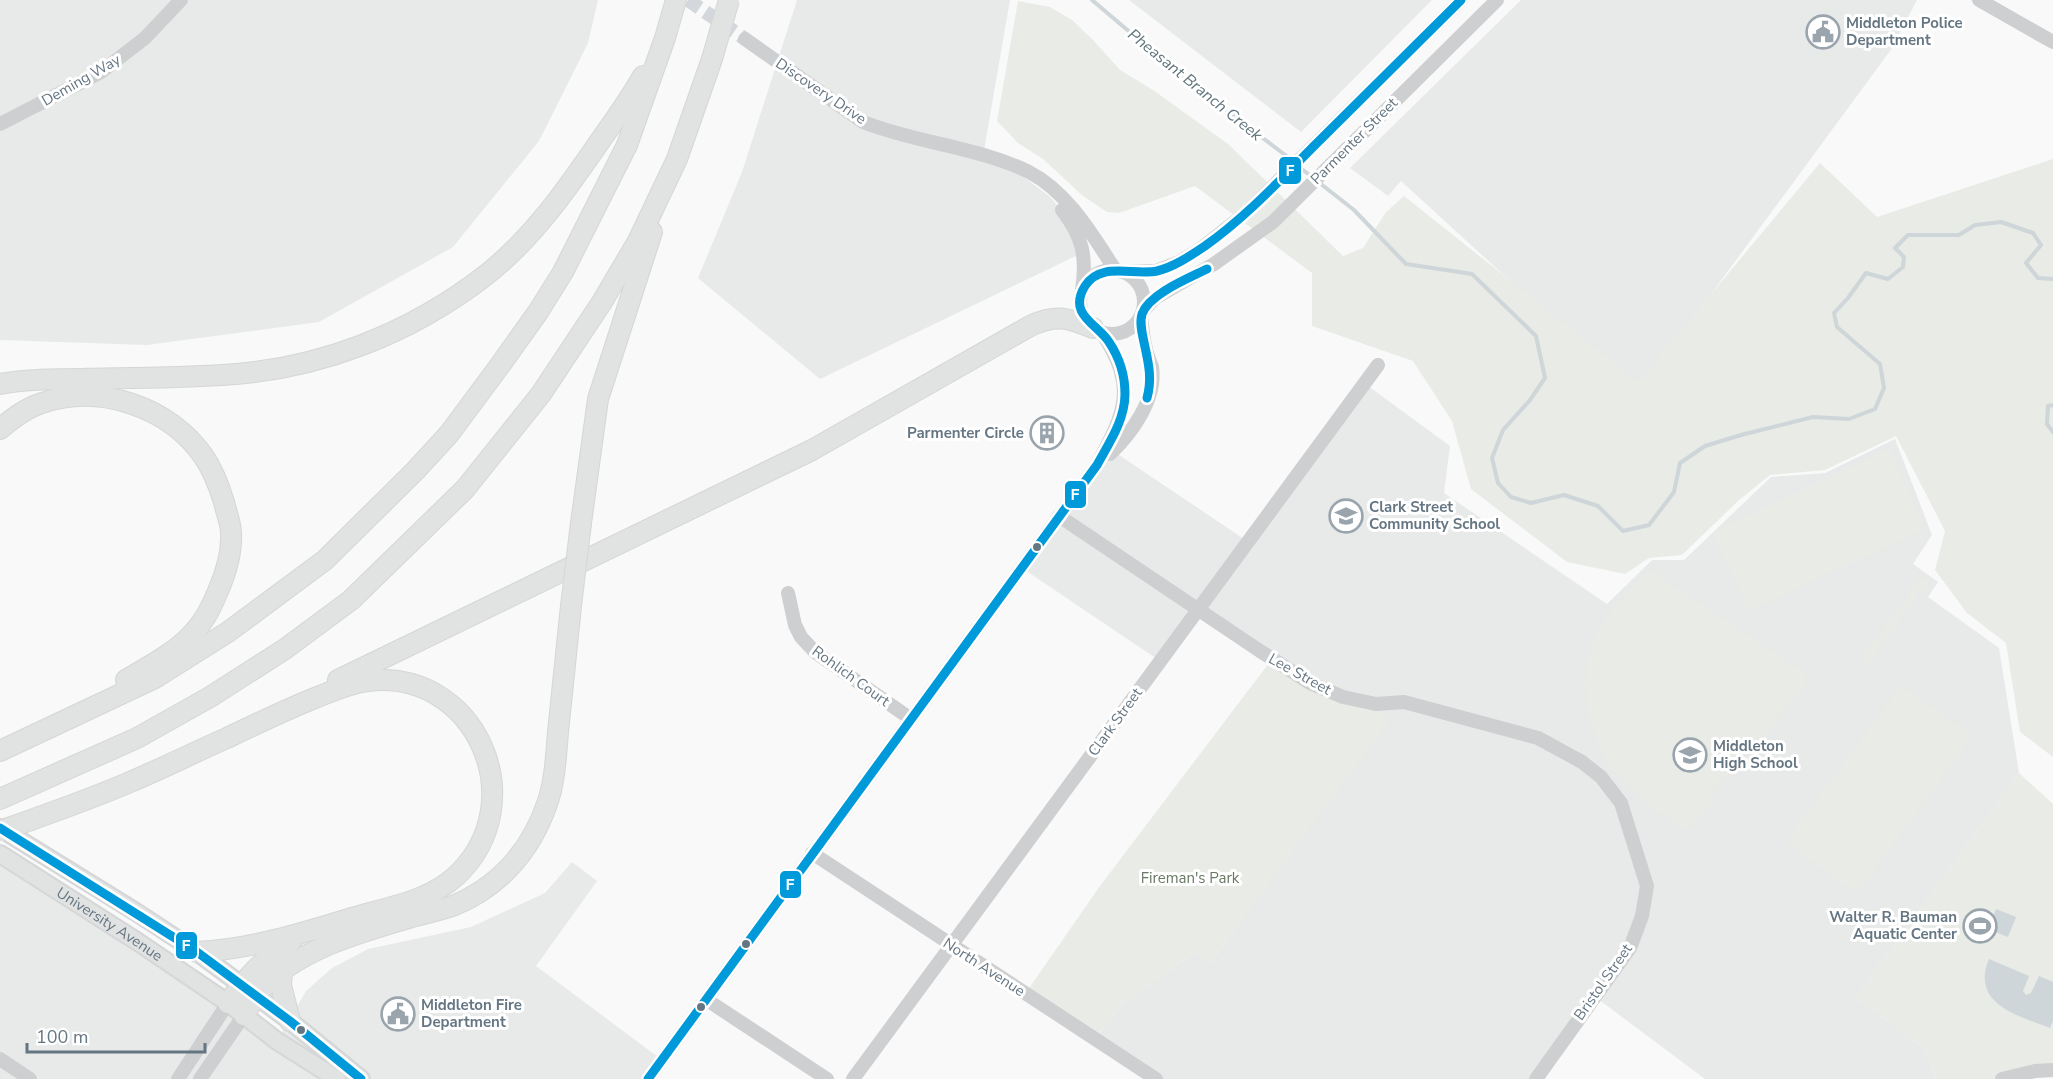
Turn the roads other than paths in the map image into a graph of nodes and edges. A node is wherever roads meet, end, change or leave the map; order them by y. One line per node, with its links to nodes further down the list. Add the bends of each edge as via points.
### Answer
1 (181, 0): 12 (street, Deming Way, via 145,38 108,67)
2 (676, 0): 9 (highway)
3 (729, 0): 13 (highway, bridge)
4 (1461, 0): 15 (street, Parmenter Street, via 1246,213 1179,262 1156,271)
5 (1497, 0): 17 (street, Parmenter Street, via 1273,222 1164,293)
6 (1979, 0): 8 (street)
7 (2009, 0): 8 (street)
8 (2001, 12): 11 (street)
9 (667, 33): 20 (highway, via 586,163 537,225 486,274 382,338 334,355 260,372 42,379); 28 (highway, via 627,145 568,262 538,312 449,434 325,560 228,632 156,678)
10 (745, 39): 14 (street, Discovery Drive, via 863,122)
11 (2053, 42)
12 (0, 124)
13 (677, 159): 31 (highway, via 638,241 541,394 465,489 351,600 210,698 137,738); 38 (highway, bridge, via 598,399 558,736 548,801 531,841 494,882 477,893 454,905 332,942)
14 (1005, 163): 15 (street, Discovery Drive, via 1030,172 1062,198); 16 (street, Discovery Drive, via 1048,196 1072,223 1084,252)
15 (1119, 271): 16 (street, via 1092,278); 17 (street, via 1131,276 1143,291)
16 (1082, 292): 18 (street, via 1082,312)
17 (1142, 314): 18 (street, via 1136,324 1120,333); 22 (street, via 1152,368 1149,395 1133,427)
18 (1097, 330): 22 (street, via 1119,362 1125,396 1118,424); 26 (highway, via 1061,318 1048,318 1032,325 812,450 352,673)
19 (1378, 365): 25 (street, Clark Street)
20 (0, 384)
21 (0, 429): 28 (highway, via 24,410 70,396 105,397 136,405 174,427 203,455 222,495 231,533 224,576 195,632 184,643)
22 (1097, 465): 23 (street)
23 (1059, 516): 25 (street, Lee Street); 27 (street)
24 (788, 593): 27 (street, Rohlich Court, via 795,625 814,652)
25 (1198, 609): 30 (street, Lee Street, via 1304,679 1343,697 1376,704 1404,702 1538,738); 36 (street, Clark Street)
26 (292, 708): 32 (highway, bridge, via 129,782); 35 (highway, via 368,681 417,686 442,700 469,724 485,752 493,787 490,819 483,838 467,864 443,886 423,897)
27 (911, 719): 33 (street)
28 (56, 725): 29 (highway)
29 (0, 751)
30 (1601, 777): 54 (street, Bristol Street, via 1621,803 1647,886 1642,916 1630,948)
31 (0, 799)
32 (0, 829): 37 (main road, University Avenue)
33 (812, 853): 36 (street, North Avenue); 40 (street)
34 (0, 854): 41 (main road, University Avenue)
35 (302, 934): 37 (highway, via 228,950); 39 (highway, via 255,968)
36 (951, 946): 52 (street, Clark Street); 53 (street, North Avenue)
37 (197, 952): 39 (main road, University Avenue)
38 (282, 971): 39 (highway); 42 (highway, via 281,985)
39 (249, 991): 41 (highway); 42 (main road, University Avenue)
40 (707, 1000): 50 (street); 51 (street)
41 (236, 1009): 46 (street); 47 (street); 48 (main road, University Avenue, via 277,1041)
42 (290, 1021): 49 (main road, University Avenue)
43 (0, 1059): 45 (street)
44 (2053, 1070): 55 (street)
45 (30, 1079)
46 (178, 1079)
47 (200, 1079)
48 (338, 1079)
49 (361, 1079)
50 (648, 1079)
51 (827, 1079)
52 (853, 1079)
53 (1156, 1079)
54 (1536, 1079)
55 (2002, 1079)

